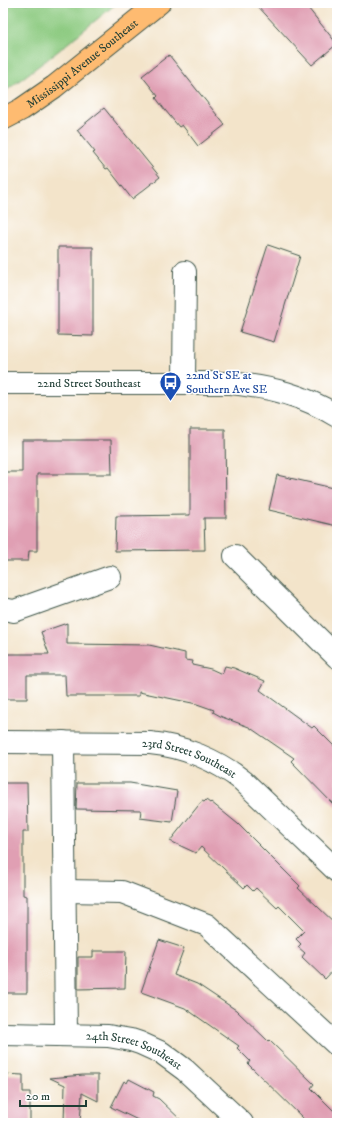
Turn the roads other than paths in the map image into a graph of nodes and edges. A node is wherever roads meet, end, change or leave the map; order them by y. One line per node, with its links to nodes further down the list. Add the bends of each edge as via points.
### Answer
1 (159, 3): 2 (main road, Mississippi Avenue Southeast, via 54,87)
2 (3, 119)
3 (185, 272): 5 (street)
4 (3, 383): 5 (street, 22nd Street Southeast)
5 (184, 383): 6 (street, 22nd Street Southeast, via 231,383 287,392)
6 (337, 416)
7 (235, 556): 10 (street)
8 (110, 577): 9 (street, via 14,611)
9 (3, 608)
10 (337, 657)
11 (3, 742): 12 (street, 23rd Street Southeast)
12 (63, 742): 13 (street, 23rd Street Southeast, via 160,744 210,760 243,781); 14 (street)
13 (337, 870)
14 (65, 891): 16 (street); 17 (street, via 122,892 206,925)
15 (3, 1034): 16 (street, 24th Street Southeast)
16 (66, 1035): 18 (street, 24th Street Southeast, via 116,1036 162,1053 185,1070)
17 (337, 1045)
18 (242, 1123)

